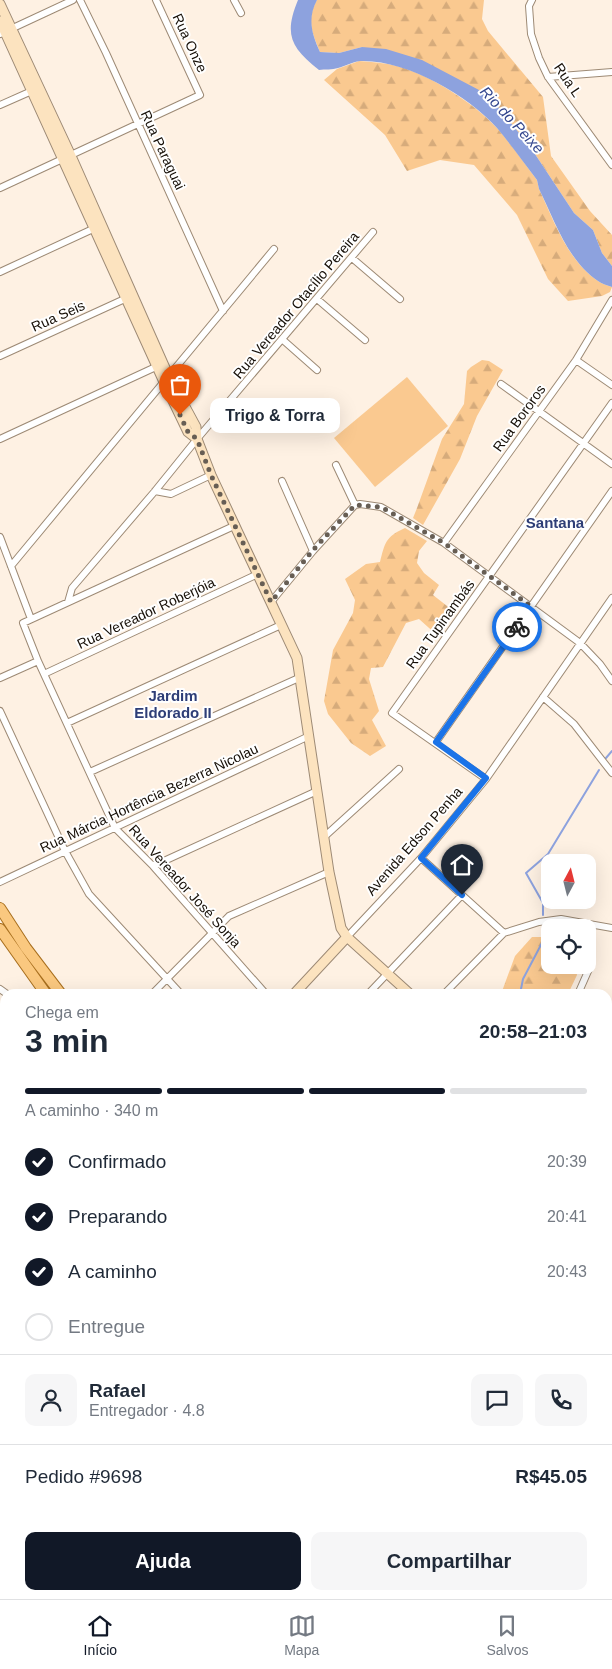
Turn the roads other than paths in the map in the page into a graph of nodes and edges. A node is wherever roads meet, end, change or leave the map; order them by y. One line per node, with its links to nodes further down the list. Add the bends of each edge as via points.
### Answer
1 (73, 0): 9 (street)
2 (80, 0): 14 (street, Rua Paraguai)
3 (156, 0): 14 (street, Rua Onze, via 200,95)
4 (234, 0): 7 (street)
5 (532, 0): 11 (street, Rua L, via 529,6 531,34)
6 (0, 4): 9 (street)
7 (241, 13)
8 (0, 21): 9 (street)
9 (6, 31): 12 (street)
10 (612, 72): 11 (street)
11 (548, 77): 16 (street, Rua L)
12 (36, 89): 13 (street); 17 (street)
13 (0, 105)
14 (138, 125): 17 (street); 29 (street, Rua Paraguai)
15 (612, 151): 16 (street)
16 (603, 152): 18 (street, Rua L)
17 (68, 157): 19 (street); 20 (street); 25 (street)
18 (612, 164)
19 (0, 188)
20 (95, 228): 24 (street); 25 (street)
21 (373, 232): 23 (street, Rua Vereador Otacílio Pereira)
22 (274, 249): 29 (street)
23 (352, 258): 26 (street, Rua Vereador Otacílio Pereira); 27 (street)
24 (0, 272)
25 (130, 297): 32 (street, Rua Seis); 34 (street)
26 (318, 299): 30 (street, Rua Vereador Otacílio Pereira); 31 (street)
27 (400, 299)
28 (611, 302): 33 (street, Rua Bororos)
29 (223, 311): 36 (street)
30 (283, 340): 35 (street); 42 (street, Rua Vereador Otacílio Pereira)
31 (365, 340)
32 (0, 356)
33 (576, 360): 38 (street); 40 (street, Rua Bororos)
34 (161, 365): 36 (street); 41 (street)
35 (317, 370)
36 (167, 380): 42 (street, via 196,427); 55 (street)
37 (501, 384): 40 (street)
38 (612, 386)
39 (612, 404): 43 (street, Rua Tupinambás)
40 (539, 411): 43 (street); 53 (street, Rua Bororos)
41 (0, 439)
42 (197, 439): 46 (street); 48 (street, Rua Vereador Otacílio Pereira)
43 (583, 443): 44 (street); 57 (street, Rua Tupinambás)
44 (612, 464)
45 (336, 465): 50 (street)
46 (211, 475): 48 (street, via 171,494); 51 (street)
47 (282, 481): 54 (street)
48 (155, 491): 59 (street, Rua Vereador Otacílio Pereira, via 72,588)
49 (612, 491): 61 (street)
50 (357, 505): 53 (street, via 381,507); 54 (street)
51 (236, 525): 56 (street); 59 (street)
52 (0, 537): 55 (street)
53 (444, 543): 57 (street)
54 (313, 550): 60 (street)
55 (11, 566): 62 (street)
56 (258, 574): 60 (street); 66 (street, Rua Vereador Roberjóia)
57 (491, 576): 61 (street); 74 (street, Rua Tupinambás, via 392,713)
58 (612, 598): 64 (street, Avenida Edson Penha)
59 (68, 602): 62 (street)
60 (271, 602): 63 (street)
61 (532, 607): 64 (street); 74 (street)
62 (31, 619): 65 (street, Rua Vereador José Sonja, via 23,623)
63 (281, 625): 67 (street, via 297,658); 72 (street)
64 (580, 643): 69 (street); 70 (street, Avenida Edson Penha)
65 (38, 661): 66 (street, Rua Vereador José Sonja); 68 (street)
66 (44, 674): 72 (street, Rua Vereador José Sonja)
67 (301, 677): 73 (street); 76 (street)
68 (0, 678)
69 (612, 681)
70 (543, 697): 77 (street, via 574,724); 78 (street, Avenida Edson Penha)
71 (0, 711): 82 (street)
72 (67, 723): 76 (street, Rua Vereador José Sonja)
73 (309, 736): 79 (street); 80 (street, Rua Márcia Hortência Bezerra Nicolau)
74 (436, 742): 78 (street)
75 (399, 769): 81 (street)
76 (90, 772): 80 (street, Rua Vereador José Sonja)
77 (612, 773)
78 (486, 778): 83 (street, Avenida Edson Penha)
79 (317, 791): 81 (street); 84 (street)
80 (115, 828): 82 (street, Rua Márcia Hortência Bezerra Nicolau); 84 (street, Rua Vereador José Sonja)
81 (324, 837): 85 (street)
82 (65, 851): 86 (street, Rua Márcia Hortência Bezerra Nicolau); 98 (street, via 89,894)
83 (421, 858): 87 (street); 93 (street, Avenida Edson Penha)
84 (153, 866): 91 (street, Rua Vereador José Sonja)
85 (329, 872): 91 (street, via 229,916); 93 (street, via 341,928)
86 (0, 882)
87 (462, 895): 92 (street); 96 (street)
88 (0, 908): 94 (main road)
89 (612, 928): 92 (street, via 560,919)
90 (0, 929): 95 (main road)
91 (211, 933): 98 (street); 103 (street, Rua Vereador José Sonja)
92 (504, 933): 107 (street)
93 (347, 937): 96 (street); 104 (street, Avenida Edson Penha)
94 (26, 948): 95 (main road); 100 (main road)
95 (17, 955): 99 (main road)
96 (388, 972): 105 (street); 106 (street)
97 (587, 974): 108 (street)
98 (167, 978): 101 (street); 102 (street)
99 (42, 989)
100 (57, 989)
101 (157, 989)
102 (177, 989)
103 (261, 989)
104 (299, 989)
105 (373, 989)
106 (405, 989)
107 (449, 989)
108 (580, 989)

